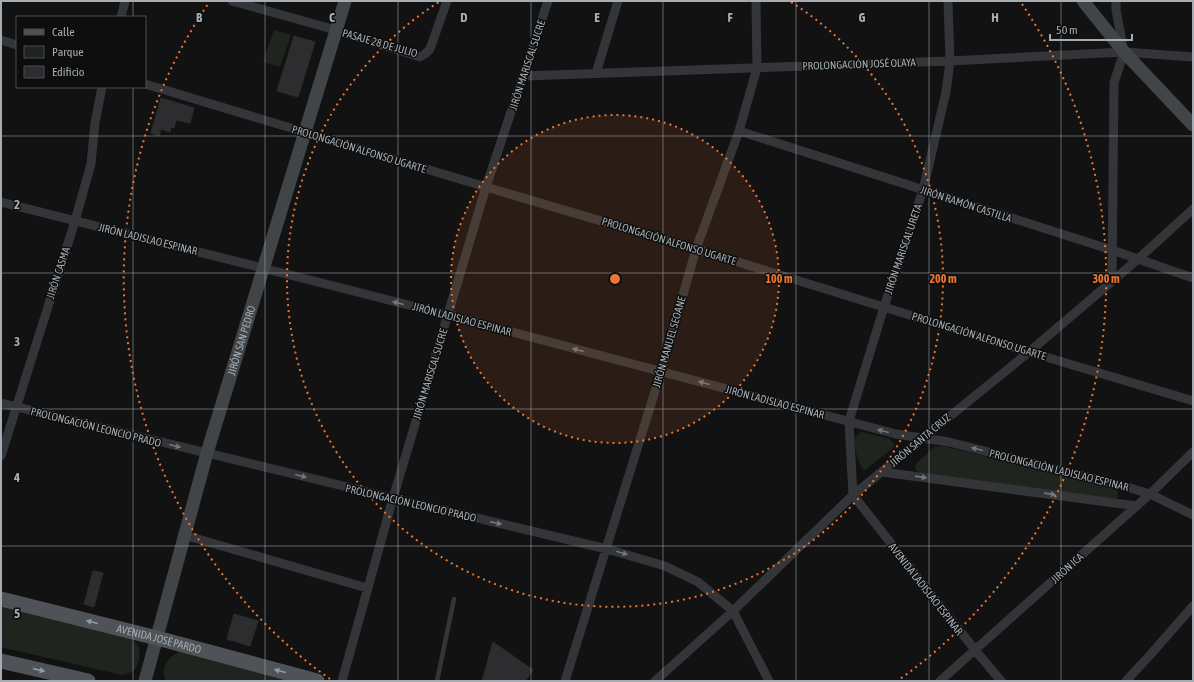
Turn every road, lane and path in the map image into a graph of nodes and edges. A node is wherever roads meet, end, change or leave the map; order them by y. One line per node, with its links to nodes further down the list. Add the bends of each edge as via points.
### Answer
1 (125, 1): 11 (street)
2 (232, 1): 12 (street, PASAJE 28 DE JULIO)
3 (345, 1): 12 (main road, JIRÓN SAN PEDRO)
4 (447, 1): 12 (street, PASAJE 28 DE JULIO, via 430,49 420,57)
5 (548, 1): 20 (street, JIRÓN MARISCAL SUCRE)
6 (618, 1): 19 (street)
7 (756, 1): 18 (street, JIRÓN MANUEL SEOANE)
8 (948, 1): 17 (street, JIRÓN MARISCAL URETA)
9 (1083, 1): 15 (main road)
10 (1116, 1): 15 (street)
11 (121, 16)
12 (336, 30): 25 (main road, JIRÓN SAN PEDRO)
13 (1, 40): 14 (street)
14 (16, 45)
15 (1124, 52): 16 (street, PROLONGACIÓN JOSÉ OLAYA); 17 (street, PROLONGACIÓN JOSÉ OLAYA); 23 (main road); 32 (street, via 1114,83)
16 (1193, 57)
17 (950, 61): 18 (street, PROLONGACIÓN JOSÉ OLAYA); 27 (street, JIRÓN MARISCAL URETA, via 946,92)
18 (757, 68): 19 (street, PROLONGACIÓN JOSÉ OLAYA); 24 (street, JIRÓN MANUEL SEOANE)
19 (596, 73): 20 (street, PROLONGACIÓN JOSÉ OLAYA)
20 (524, 76): 26 (street, JIRÓN MARISCAL SUCRE)
21 (146, 84): 25 (street, PROLONGACIÓN ALFONSO UGARTE)
22 (102, 88): 30 (street, JIRÓN CASMA, via 91,164)
23 (1193, 124)
24 (739, 131): 27 (street, JIRÓN RAMÓN CASTILLA); 31 (street, JIRÓN MANUEL SEOANE)
25 (304, 132): 26 (street, PROLONGACIÓN ALFONSO UGARTE); 34 (main road, JIRÓN SAN PEDRO)
26 (486, 187): 31 (street, PROLONGACIÓN ALFONSO UGARTE); 38 (street, JIRÓN MARISCAL SUCRE)
27 (923, 190): 32 (street, JIRÓN RAMÓN CASTILLA); 37 (street, JIRÓN MARISCAL URETA)
28 (1, 202): 30 (street, JIRÓN LADISLAO ESPINAR)
29 (1193, 209): 33 (street, JIRÓN SANTA CRUZ)
30 (75, 221): 34 (street, JIRÓN LADISLAO ESPINAR); 43 (street, JIRÓN CASMA)
31 (696, 249): 37 (street, PROLONGACIÓN ALFONSO UGARTE); 40 (street, JIRÓN MANUEL SEOANE)
32 (1112, 250): 33 (street, JIRÓN RAMÓN CASTILLA); 36 (street)
33 (1136, 260): 35 (street, JIRÓN RAMÓN CASTILLA); 36 (street, JIRÓN SANTA CRUZ)
34 (263, 269): 38 (street, JIRÓN LADISLAO ESPINAR, one-way to 34); 47 (main road, JIRÓN SAN PEDRO)
35 (1193, 278)
36 (1112, 279): 39 (street, JIRÓN SANTA CRUZ)
37 (884, 307): 39 (street, PROLONGACIÓN ALFONSO UGARTE); 44 (street, JIRÓN MARISCAL URETA)
38 (448, 315): 40 (street, JIRÓN LADISLAO ESPINAR, one-way to 38); 52 (street, JIRÓN MARISCAL SUCRE)
39 (1029, 352): 41 (street, PROLONGACIÓN ALFONSO UGARTE); 45 (street, JIRÓN SANTA CRUZ)
40 (662, 372): 44 (street, JIRÓN LADISLAO ESPINAR, one-way to 40); 56 (street, JIRÓN MANUEL SEOANE)
41 (1193, 400)
42 (1, 403): 43 (street, PROLONGACIÓN LEONCIO PRADO)
43 (16, 407): 47 (street, PROLONGACIÓN LEONCIO PRADO, one-way to 47); 48 (street, JIRÓN CASMA)
44 (849, 421): 45 (street, JIRÓN LADISLAO ESPINAR, one-way to 44, via 896,434); 51 (street, JIRÓN MARISCAL URETA)
45 (922, 438): 49 (street, JIRÓN SANTA CRUZ); 50 (street, PROLONGACIÓN LADISLAO ESPINAR, one-way to 45, via 957,444)
46 (1193, 452): 50 (street, JIRÓN ICA)
47 (207, 454): 52 (street, PROLONGACIÓN LEONCIO PRADO, one-way to 52); 55 (main road, JIRÓN SAN PEDRO)
48 (1, 456)
49 (882, 472): 51 (street, JIRÓN SANTA CRUZ); 53 (street, PROLONGACIÓN LADISLAO ESPINAR, one-way to 53)
50 (1150, 494): 53 (street, JIRÓN ICA); 54 (street, PROLONGACIÓN LADISLAO ESPINAR)
51 (853, 495): 61 (street, JIRÓN SANTA CRUZ); 63 (street, AVENIDA LADISLAO ESPINAR)
52 (393, 498): 56 (street, PROLONGACIÓN LEONCIO PRADO, one-way to 56); 57 (street, JIRÓN MARISCAL SUCRE)
53 (1137, 506): 63 (street, JIRÓN ICA)
54 (1193, 515)
55 (184, 535): 57 (street); 62 (main road, JIRÓN SAN PEDRO)
56 (606, 549): 61 (street, PROLONGACIÓN LEONCIO PRADO, one-way to 61, via 665,566 698,582); 70 (street, JIRÓN MANUEL SEOANE)
57 (367, 588): 68 (street, JIRÓN MARISCAL SUCRE)
58 (1, 599): 62 (main road, AVENIDA JOSÉ PARDO, one-way to 58)
59 (454, 599): 69 (lane)
60 (1193, 606): 75 (street)
61 (733, 611): 71 (street, JIRÓN SANTA CRUZ); 72 (street, PROLONGACIÓN LEONCIO PRADO)
62 (157, 638): 66 (main road, JIRÓN SAN PEDRO); 67 (main road, AVENIDA JOSÉ PARDO, one-way to 62)
63 (975, 650): 73 (street, JIRÓN ICA); 74 (street, AVENIDA LADISLAO ESPINAR)
64 (1, 661): 65 (main road, one-way to 65)
65 (88, 681)
66 (145, 681)
67 (317, 681)
68 (342, 681)
69 (437, 681)
70 (565, 681)
71 (655, 681)
72 (769, 681)
73 (940, 681)
74 (1001, 681)
75 (1126, 681)

